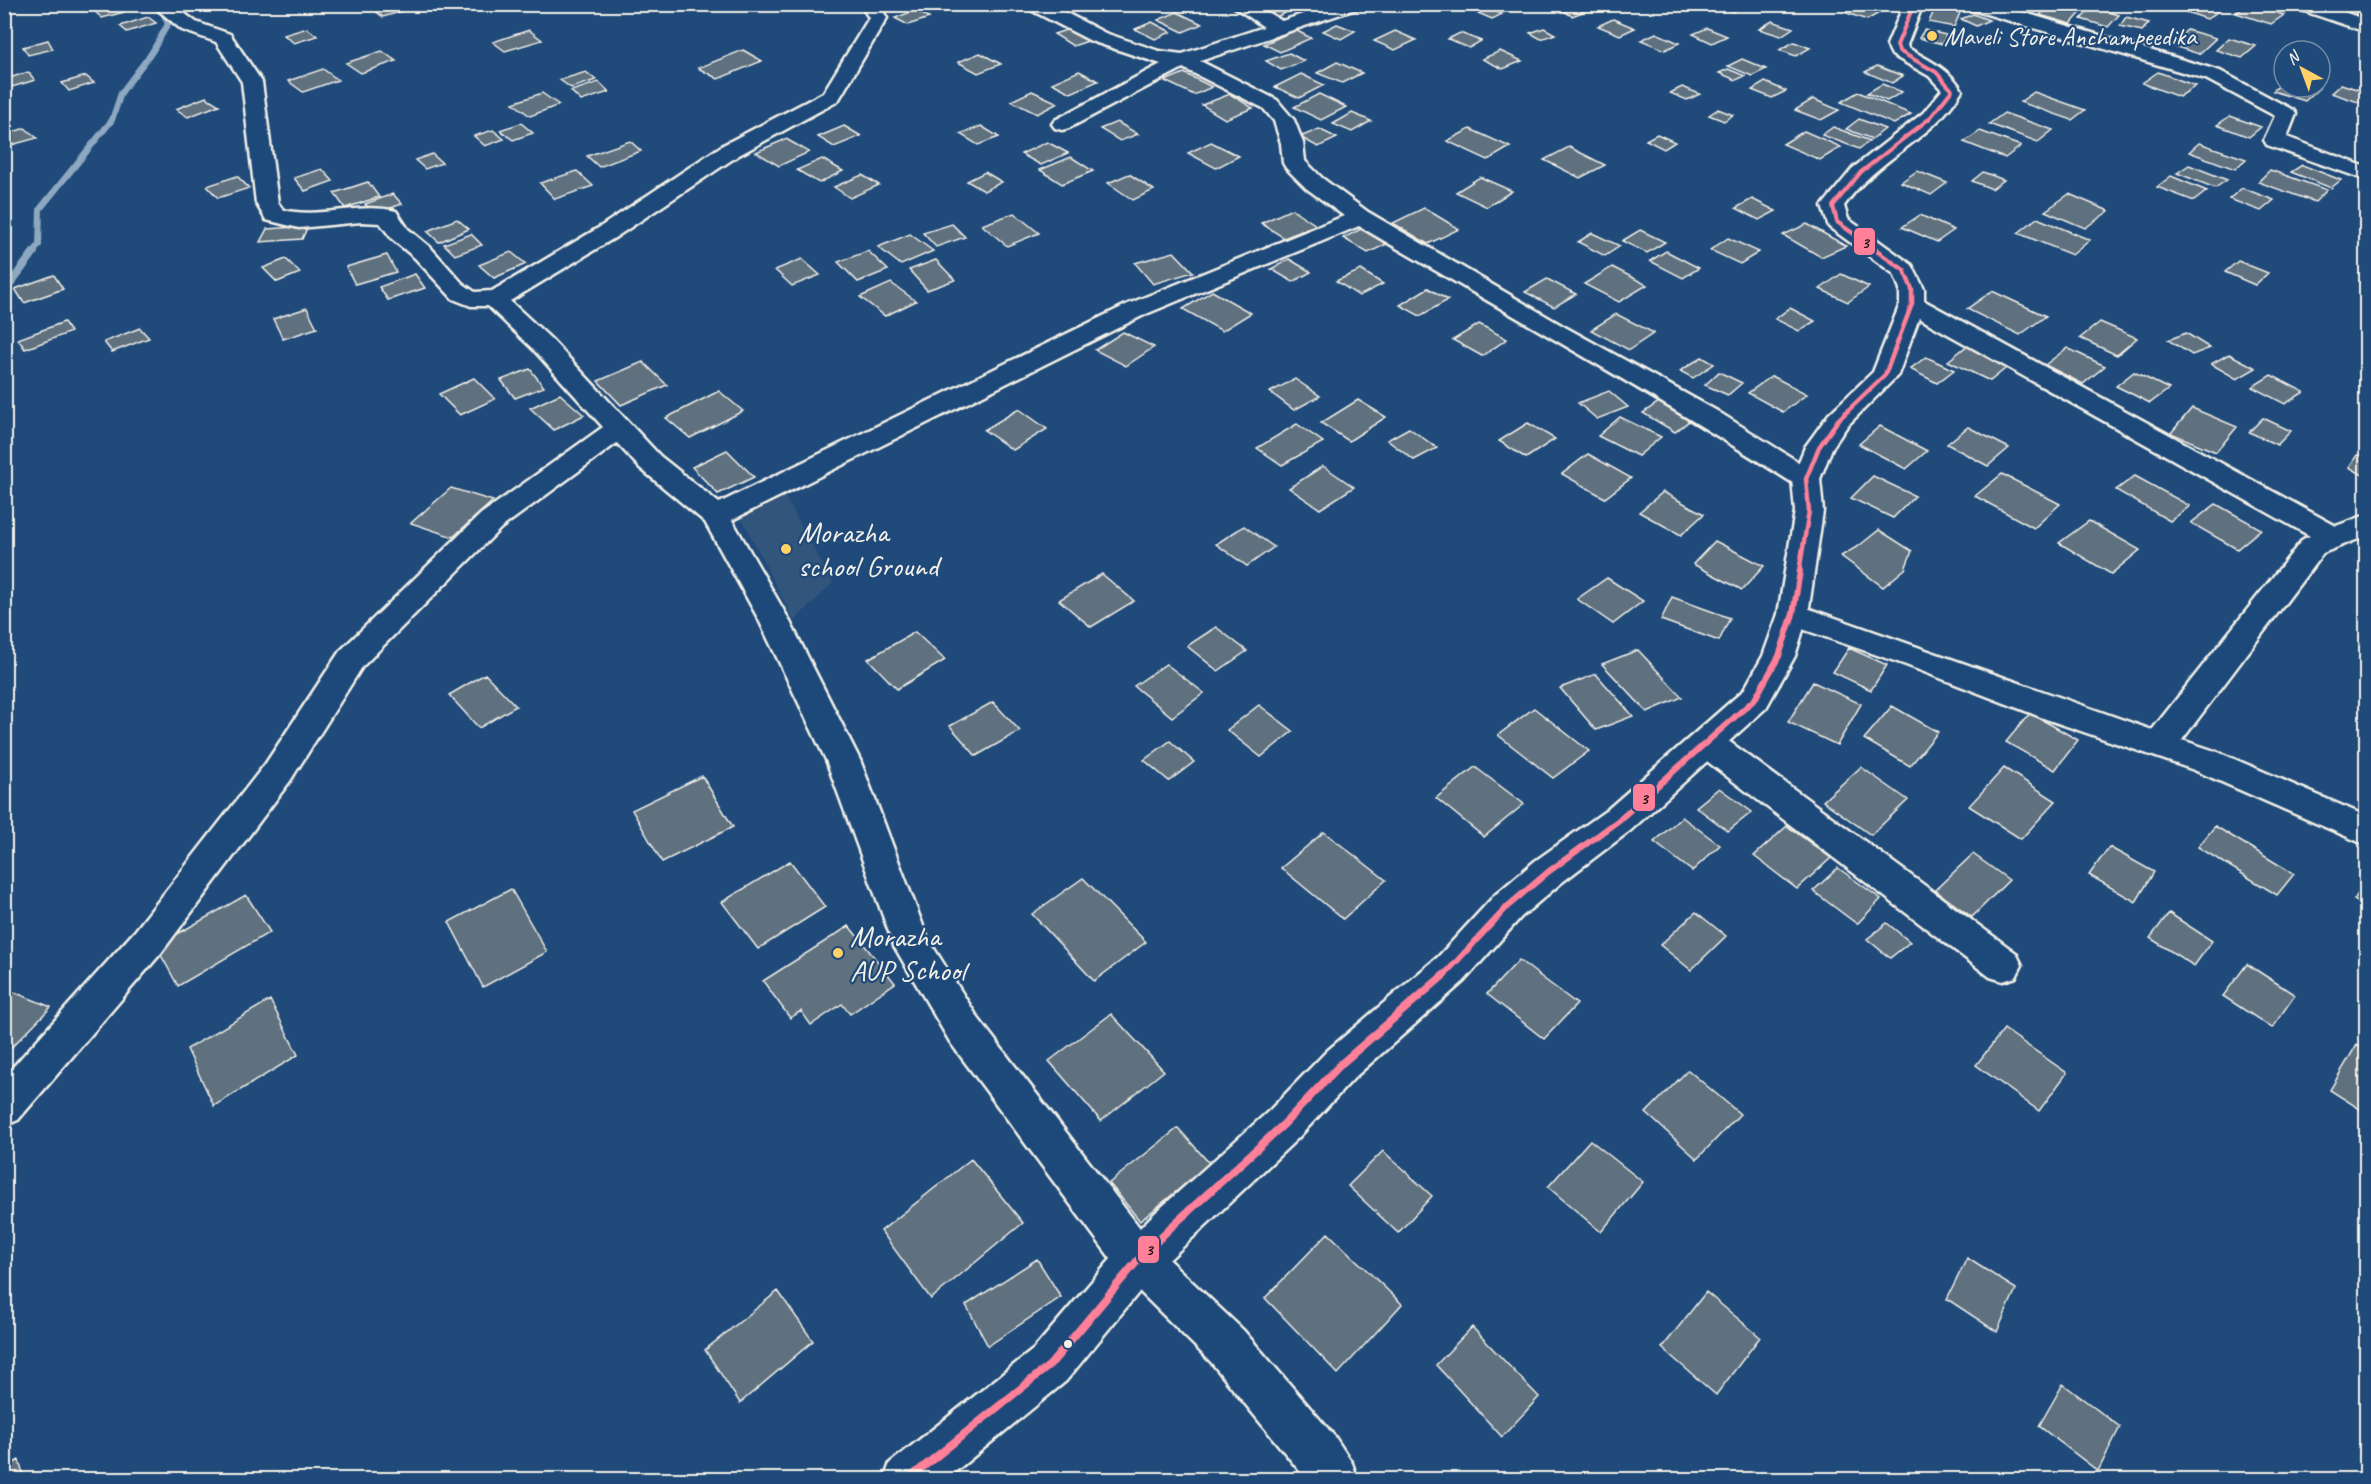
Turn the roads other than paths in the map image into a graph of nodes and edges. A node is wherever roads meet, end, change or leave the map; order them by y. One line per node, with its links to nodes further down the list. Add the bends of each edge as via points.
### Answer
1 (168, 4): 15 (street, via 166,9 189,26 223,38 252,82 267,203 274,215 299,221 388,216 396,233 423,253 454,291 481,301)
2 (868, 4): 15 (street, via 878,18 831,97 731,150 608,232)
3 (1034, 4): 11 (street, via 1098,37 1156,57)
4 (1239, 4): 10 (street)
5 (1352, 4): 10 (street)
6 (1914, 4): 16 (street, via 1897,45 1899,51 1948,82 1952,90 1948,100 1879,156 1833,206 1837,222 1904,270 1912,289)
7 (1972, 4): 13 (street, via 2213,75 2286,114 2275,140)
8 (2302, 4): 9 (street)
9 (2367, 26)
10 (1282, 29): 11 (street)
11 (1183, 60): 12 (street); 14 (street, via 1270,104 1284,120 1294,163)
12 (1062, 124)
13 (2367, 174)
14 (1360, 217): 18 (street, via 1708,417); 19 (street, via 1137,309)
15 (498, 298): 17 (street, via 495,300 542,344)
16 (1912, 304): 18 (street, via 1885,375 1838,420); 21 (street)
17 (619, 428): 19 (street, via 650,462); 27 (street, via 491,521 351,659 278,772 148,942)
18 (1806, 479): 22 (street, via 1809,511)
19 (716, 516): 28 (street, via 773,618 843,760 912,946 964,1030)
20 (2367, 525): 21 (street)
21 (2334, 537): 24 (street, via 2313,546)
22 (1793, 614): 23 (street, via 1779,656 1755,699); 24 (street)
23 (1707, 742): 26 (street); 28 (street, via 1619,820 1508,906 1451,969 1341,1064 1284,1124)
24 (2159, 745): 25 (street, via 2206,761)
25 (2367, 831)
26 (2003, 964)
27 (4, 1107)
28 (1138, 1260): 29 (street, via 1050,1365); 30 (street, via 1227,1346)
29 (907, 1479)
30 (1335, 1479)

